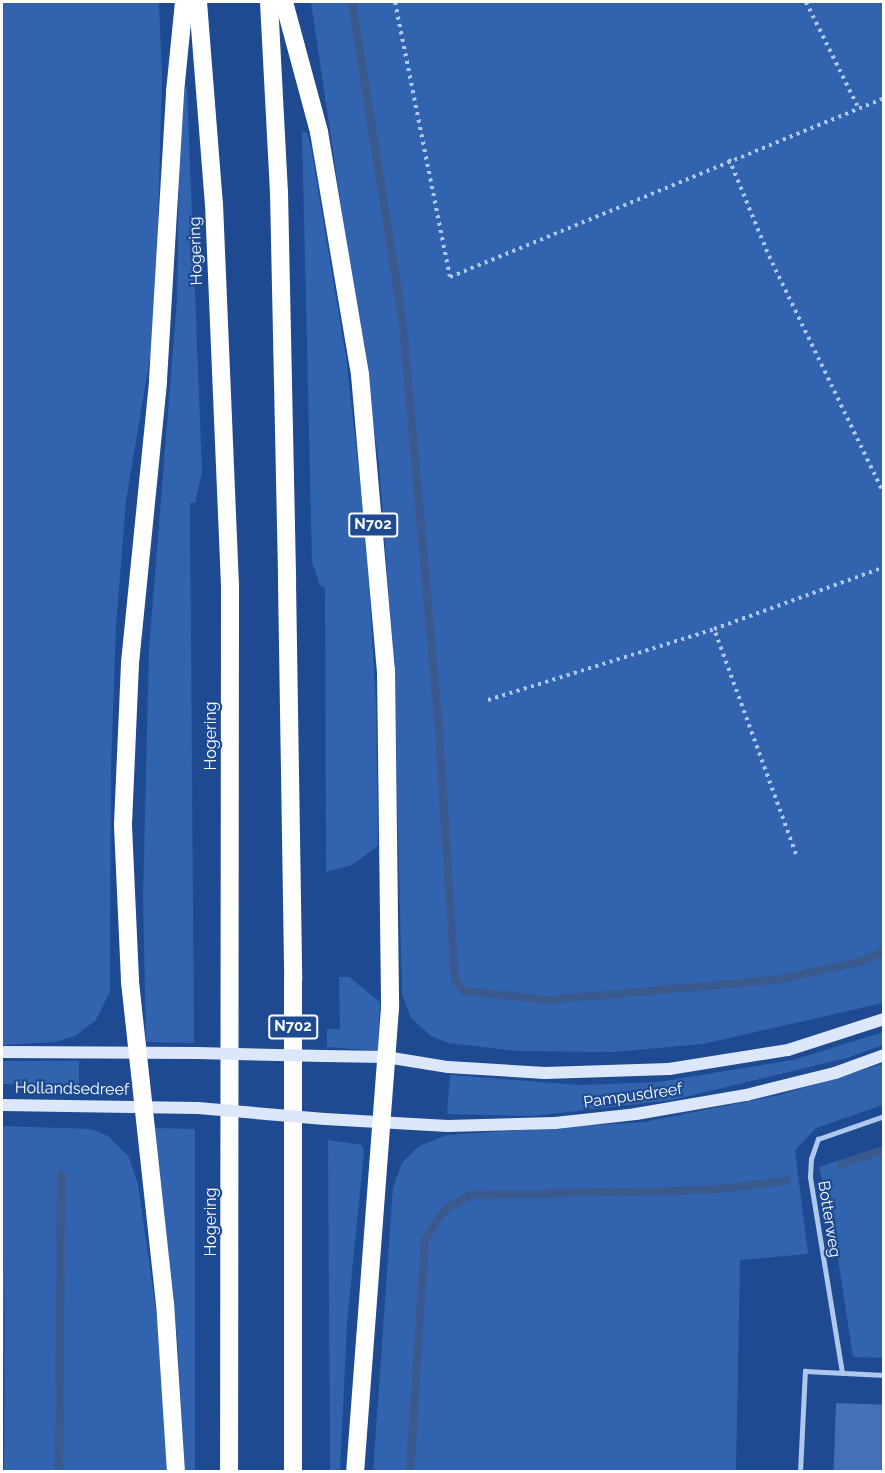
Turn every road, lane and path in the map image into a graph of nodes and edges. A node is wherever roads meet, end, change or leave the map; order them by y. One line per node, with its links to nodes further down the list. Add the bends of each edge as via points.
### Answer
1 (184, 2): 16 (highway, via 158,380 130,675 123,824)
2 (198, 2): 28 (highway, Hogering, via 214,204 230,585)
3 (269, 2): 29 (highway, N702, via 279,192 287,594 293,980)
4 (284, 2): 19 (highway, N702, via 319,132 360,375 386,670 390,1008)
5 (395, 2): 9 (path, via 450,277)
6 (806, 2): 8 (path)
7 (884, 98): 8 (path)
8 (858, 107): 9 (path)
9 (729, 159): 10 (path, via 769,256)
10 (884, 494)
11 (884, 567): 12 (path)
12 (714, 628): 13 (path); 14 (path)
13 (488, 700)
14 (796, 854)
15 (884, 1019): 19 (main road, Pampusdreef, via 788,1050 669,1069 546,1073 448,1067)
16 (136, 1050): 17 (main road); 19 (main road, Pampusdreef, bridge); 21 (highway)
17 (2, 1052)
18 (884, 1055): 24 (main road, Pampusdreef, via 835,1073 746,1095 636,1114 555,1123)
19 (386, 1057): 24 (highway, N702)
20 (2, 1105): 21 (main road, Hollandsedreef)
21 (141, 1107): 23 (main road, Hollandsedreef, bridge); 27 (highway, via 165,1304)
22 (884, 1116): 25 (lane, Botterweg, via 818,1138 811,1159 810,1177)
23 (325, 1119): 24 (main road, Pampusdreef)
24 (382, 1123): 30 (highway, N702)
25 (842, 1373): 26 (lane); 31 (lane, via 805,1371)
26 (884, 1375)
27 (176, 1472)
28 (229, 1472)
29 (293, 1472)
30 (355, 1472)
31 (800, 1472)

